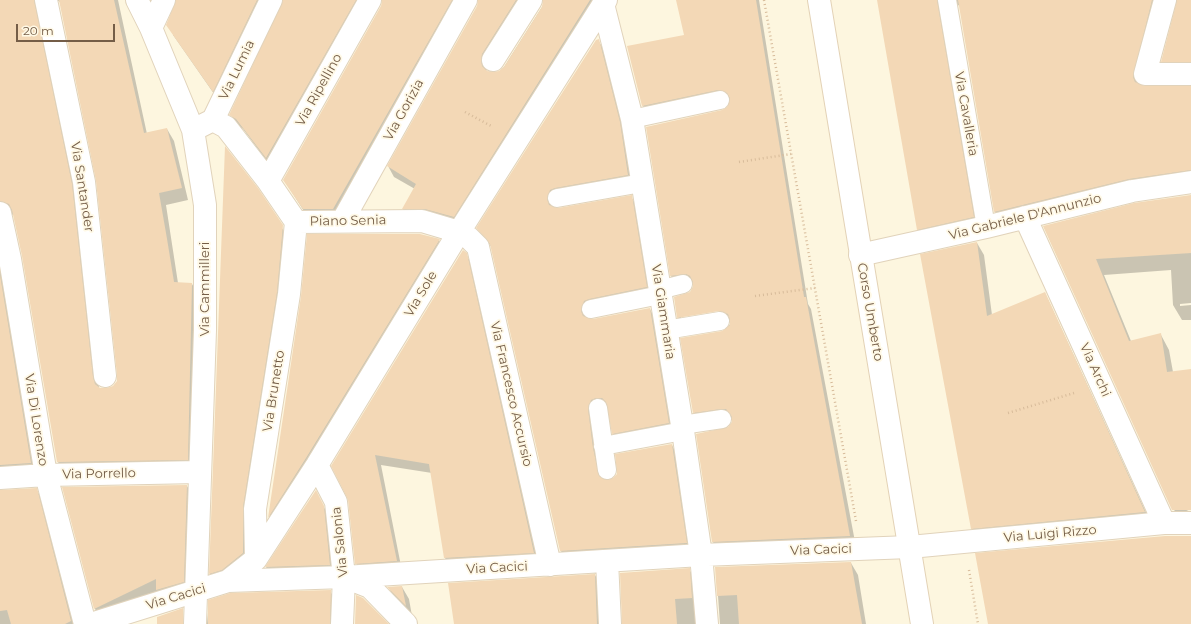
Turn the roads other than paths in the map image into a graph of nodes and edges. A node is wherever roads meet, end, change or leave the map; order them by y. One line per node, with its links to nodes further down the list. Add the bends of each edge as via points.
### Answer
1 (46, 0): 35 (street, Via Santander, via 84,182)
2 (137, 0): 12 (street, Via Cammilleri)
3 (164, 0): 12 (street)
4 (271, 0): 17 (street, Via Lumia)
5 (370, 0): 19 (street, Via Ripellino)
6 (466, 0): 25 (street, Via Gorizia)
7 (531, 0): 13 (street)
8 (818, 0): 29 (street, Corso Umberto)
9 (947, 0): 27 (lane, Via Cavalleria)
10 (1165, 0): 14 (street, via 1145,74)
11 (604, 2): 16 (street, Via Giammaria); 28 (street, Via Sole)
12 (151, 28): 18 (street, Via Cammilleri)
13 (493, 60)
14 (1191, 74)
15 (720, 100): 16 (lane)
16 (632, 119): 21 (street, Via Giammaria)
17 (212, 120): 18 (street); 19 (street, Piano Senia, via 226,127)
18 (193, 130): 42 (street, Via Cammilleri, via 205,205 205,330)
19 (268, 181): 26 (street, Piano Senia)
20 (1191, 182): 24 (street, Via Gabriele D'Annunzio, via 1132,191)
21 (642, 183): 22 (lane); 31 (street, Via Giammaria)
22 (556, 198)
23 (0, 213): 43 (street, Via Di Lorenzo)
24 (1025, 217): 27 (street, Via Gabriele D'Annunzio); 45 (street, Via Archi)
25 (343, 220): 26 (street, Piano Senia); 28 (street, Piano Senia, via 422,221)
26 (296, 222): 49 (street, Via Brunetto, via 289,294 255,509)
27 (986, 228): 29 (street, Via Gabriele D'Annunzio)
28 (459, 232): 40 (street, Via Sole); 51 (street, Via Francesco Accursio, via 478,247)
29 (860, 255): 47 (street, Corso Umberto)
30 (683, 284): 31 (lane)
31 (660, 292): 32 (lane); 34 (street, Via Giammaria)
32 (591, 309)
33 (720, 321): 34 (lane)
34 (666, 330): 38 (street, Via Giammaria)
35 (105, 376)
36 (598, 408): 39 (lane)
37 (722, 419): 38 (lane)
38 (682, 428): 39 (lane); 48 (street, Via Giammaria)
39 (603, 446): 41 (lane)
40 (317, 465): 49 (street, Via Sole); 52 (street, Via Salonia, via 336,502)
41 (607, 470)
42 (199, 472): 43 (street, Via Porrello); 54 (street, Via Cammilleri)
43 (46, 475): 44 (street, Via Porrello); 55 (street, Via Di Lorenzo)
44 (0, 478)
45 (1164, 523): 46 (street, Via Luigi Rizzo); 47 (street, Via Luigi Rizzo)
46 (1191, 523)
47 (910, 547): 48 (street, Via Cacici); 62 (street, Corso Umberto)
48 (701, 555): 50 (street, Via Cacici); 61 (street, Via Giammaria)
49 (256, 560): 53 (street, Via Sole)
50 (607, 561): 51 (street, Via Cacici); 60 (street)
51 (550, 565): 52 (street, Via Cacici)
52 (344, 577): 53 (street, Via Cacici); 58 (street, Via Salonia); 59 (street, via 370,586)
53 (228, 581): 54 (street, Via Cacici)
54 (197, 591): 56 (street, Via Cacici); 57 (street, Via Cammilleri)
55 (85, 624)
56 (91, 624)
57 (195, 624)
58 (342, 624)
59 (406, 624)
60 (610, 624)
61 (707, 624)
62 (922, 624)

